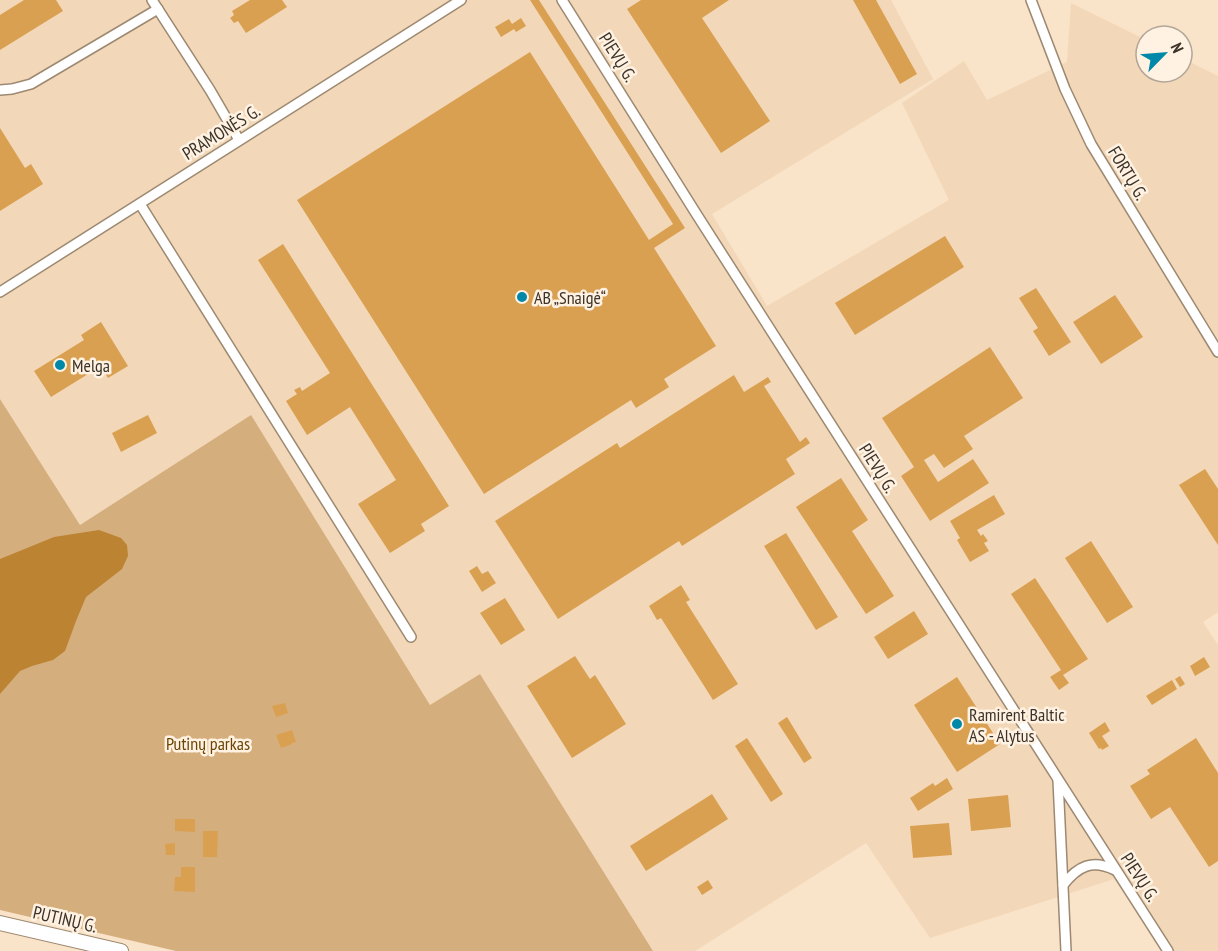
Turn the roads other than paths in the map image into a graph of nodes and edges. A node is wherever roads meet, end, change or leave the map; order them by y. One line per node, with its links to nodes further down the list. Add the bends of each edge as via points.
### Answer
1 (461, 0): 6 (street, PRAMONĖS G.)
2 (562, 0): 11 (street, PIEVŲ G.)
3 (1031, 0): 9 (street, FORTŲ G., via 1091,144)
4 (155, 4): 5 (street, via 31,84); 6 (street)
5 (0, 90)
6 (239, 140): 7 (street, PRAMONĖS G.)
7 (140, 204): 8 (street, PRAMONĖS G.); 10 (street)
8 (0, 292)
9 (1218, 352)
10 (411, 637)
11 (1058, 779): 12 (street, PIEVŲ G.); 13 (street)
12 (1116, 871): 13 (street, via 1101,864 1086,866 1074,872); 17 (street, PIEVŲ G.)
13 (1063, 885): 16 (street)
14 (0, 923): 15 (main road, PUTINŲ G.)
15 (121, 951)
16 (1066, 951)
17 (1168, 951)

